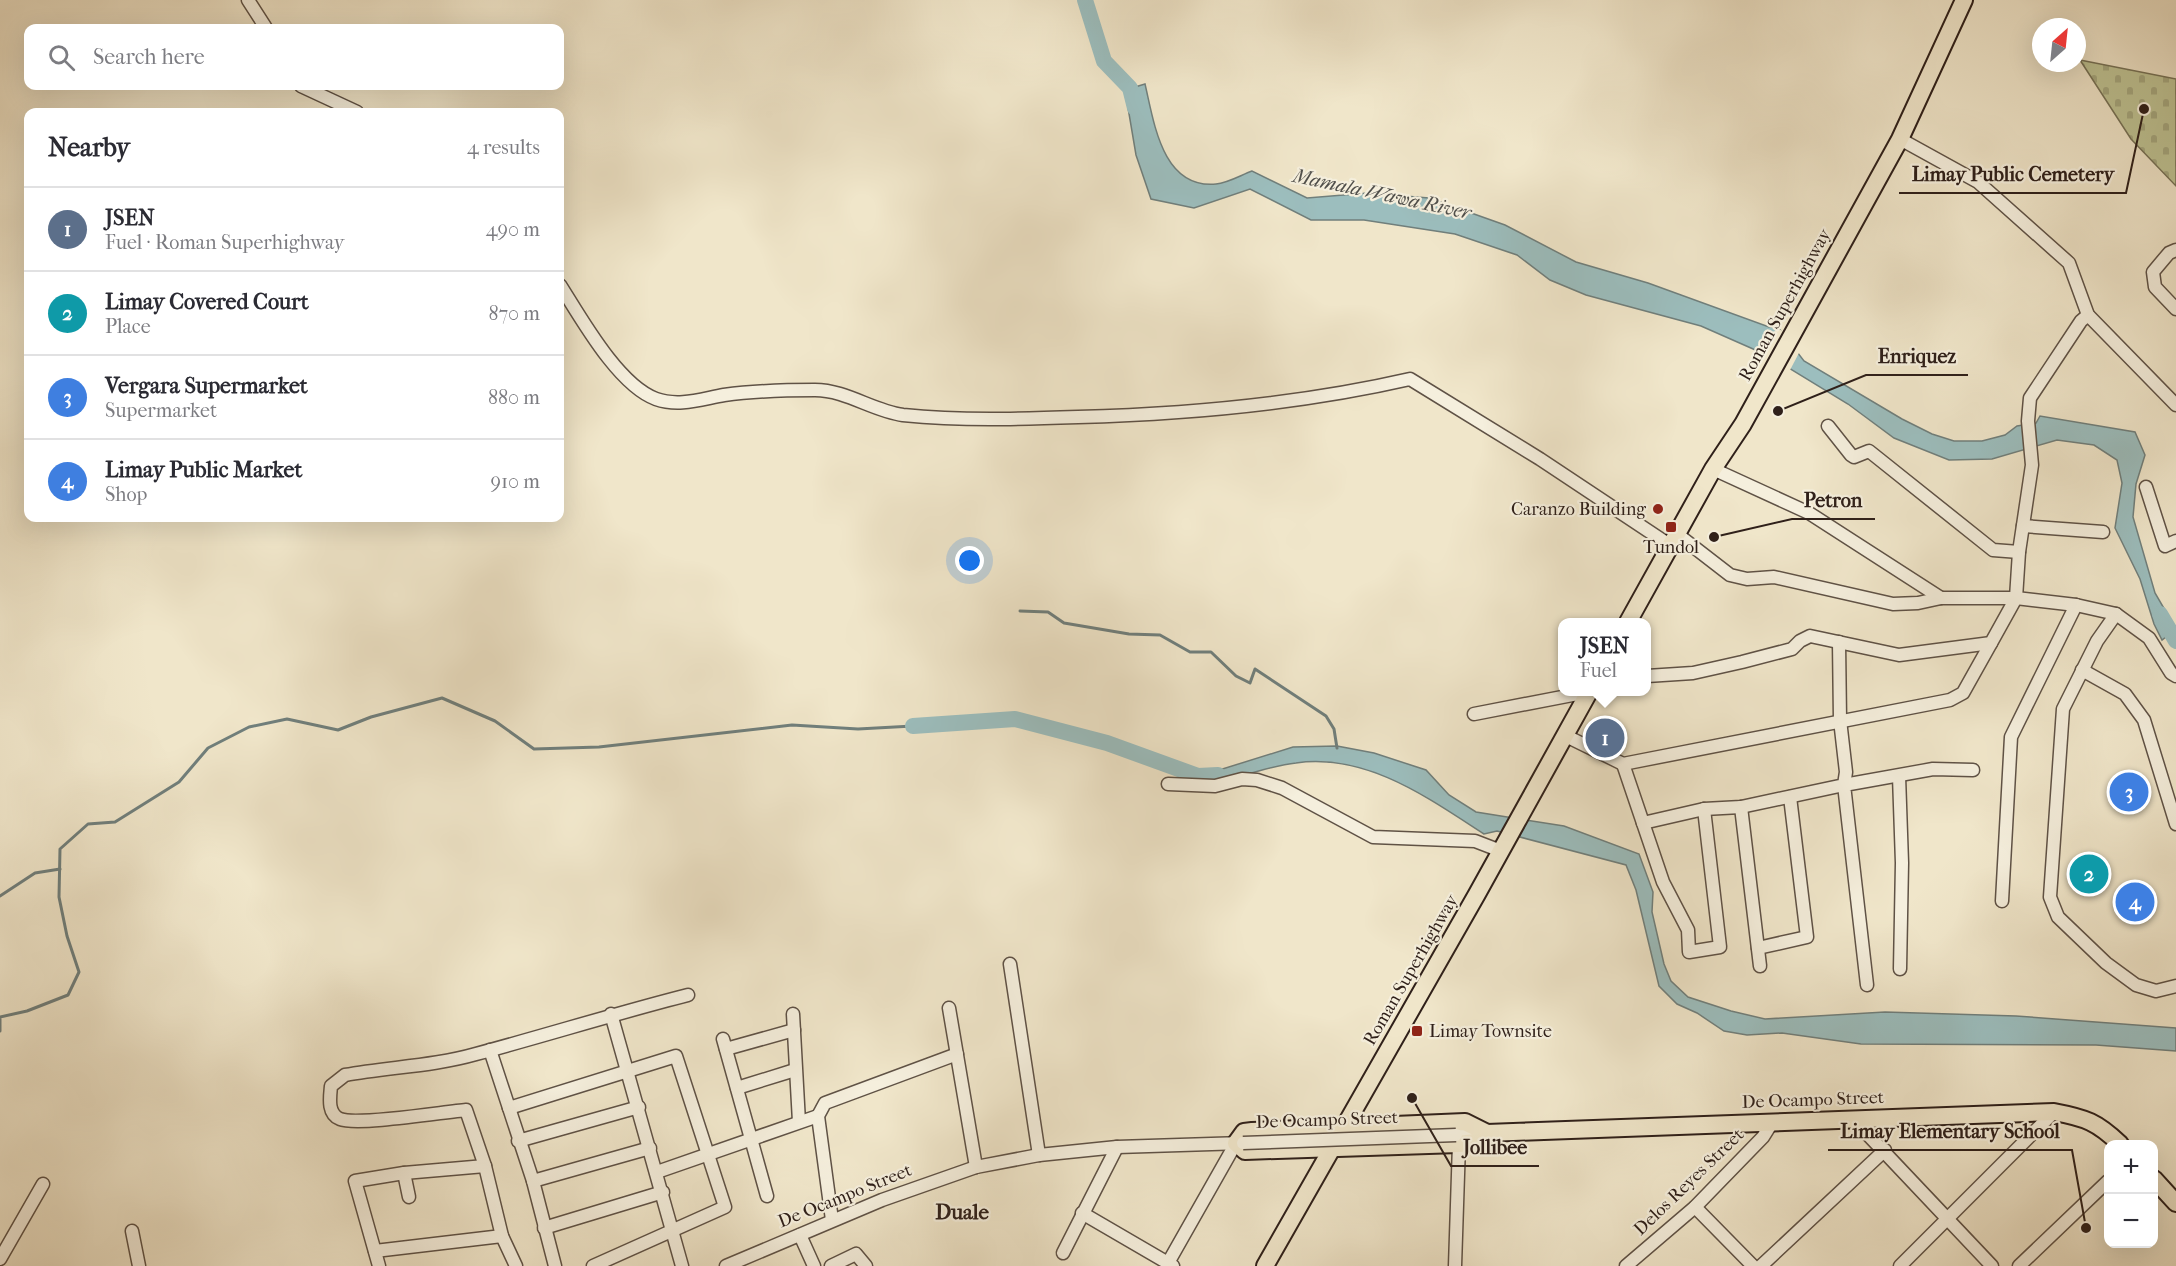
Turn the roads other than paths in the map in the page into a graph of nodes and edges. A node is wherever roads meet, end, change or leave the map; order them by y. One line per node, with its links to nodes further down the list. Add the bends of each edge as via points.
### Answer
1 (248, 0): 3 (street)
2 (1964, 0): 6 (main road, Roman Superhighway)
3 (263, 24)
4 (310, 90): 5 (street)
5 (348, 108)
6 (1900, 139): 10 (street, via 1978,182 2069,262); 13 (main road, Roman Superhighway, via 1769,377)
7 (2176, 250): 9 (street, via 2153,272 2155,287)
8 (564, 291): 17 (street, via 624,375 645,394 685,403 724,395 818,390 901,415 1023,419 1161,415 1365,390 1410,379)
9 (2176, 309)
10 (2088, 315): 11 (street); 15 (street, via 2031,398 2028,422 2032,465)
11 (2176, 405)
12 (1828, 426): 19 (street, via 1851,454 1869,451 1993,550)
13 (1713, 469): 17 (main road, Roman Superhighway); 20 (street, via 1809,513)
14 (2146, 487): 18 (street, via 2165,546)
15 (2023, 526): 16 (street); 19 (street)
16 (2103, 532)
17 (1674, 540): 20 (street, via 1747,579 1774,577 1893,604); 24 (main road, Roman Superhighway)
18 (2176, 542)
19 (2019, 552): 21 (street)
20 (1941, 598): 21 (street)
21 (2016, 598): 22 (street); 26 (street)
22 (2076, 604): 23 (street); 46 (street, via 2011,737)
23 (2116, 614): 27 (street); 28 (street, via 2149,638)
24 (1630, 618)
25 (1839, 642): 26 (street, via 1899,655); 29 (street, via 1810,636 1792,649 1742,662 1693,673); 33 (street)
26 (1991, 643): 33 (street, via 1963,693 1950,700)
27 (2082, 670): 44 (street, via 2125,694 2144,720); 52 (street, via 2063,709 2050,897 2058,917 2106,963 2136,985 2156,991)
28 (2174, 675)
29 (1651, 676)
30 (1567, 696): 32 (street)
31 (1586, 696): 34 (main road, Roman Superhighway)
32 (1474, 714)
33 (1840, 720): 35 (street); 39 (street)
34 (1564, 735): 35 (street); 45 (main road, Roman Superhighway)
35 (1623, 764): 43 (street)
36 (1973, 770): 37 (street, via 1933,769)
37 (1899, 776): 39 (street); 50 (street)
38 (1168, 784): 45 (street, via 1215,786 1242,779 1257,780 1282,788 1373,837)
39 (1844, 785): 40 (street); 51 (street)
40 (1790, 797): 41 (street); 47 (street, via 1808,937)
41 (1741, 807): 42 (street); 47 (street)
42 (1704, 809): 43 (street); 43 (street, via 1720,947 1689,952 1688,930 1663,882)
43 (1643, 823)
44 (2176, 824)
45 (1504, 844): 70 (main road, Roman Superhighway)
46 (2002, 901)
47 (1758, 948): 49 (street)
48 (1010, 964): 82 (street)
49 (1760, 966)
50 (1900, 969)
51 (1867, 986)
52 (2176, 986)
53 (688, 995): 55 (street)
54 (949, 1008): 59 (street)
55 (611, 1014): 58 (street); 61 (street)
56 (793, 1014): 57 (street)
57 (794, 1030): 60 (street); 62 (street, via 725,1044)
58 (490, 1050): 64 (street); 83 (street, via 345,1075 331,1086 329,1101 340,1119 466,1110)
59 (957, 1054): 66 (street, via 825,1103); 84 (street)
60 (795, 1070): 62 (street); 69 (street)
61 (629, 1071): 63 (street); 64 (street); 81 (street, via 676,1056)
62 (737, 1088): 74 (street)
63 (639, 1107): 73 (street); 78 (street)
64 (509, 1108): 73 (street)
65 (2054, 1112): 67 (main road, De Ocampo Street); 75 (main road, De Ocampo Street, via 2088,1119); 97 (street)
66 (818, 1116): 69 (street); 98 (street)
67 (1852, 1119): 68 (main road, De Ocampo Street); 80 (street)
68 (1773, 1121): 71 (main road, De Ocampo Street); 95 (street, Delos Reyes Street)
69 (799, 1122): 74 (street)
70 (1342, 1128): 71 (main road, via 1465,1122); 76 (main road, via 1247,1132); 79 (main road, Roman Superhighway)
71 (1487, 1133): 72 (main road, via 1475,1142)
72 (1458, 1139): 76 (street, De Ocampo Street, bridge); 79 (main road); 120 (street)
73 (518, 1140): 87 (street)
74 (751, 1140): 81 (street); 92 (street)
75 (2116, 1140)
76 (1239, 1143): 77 (street, De Ocampo Street); 79 (main road, via 1245,1151); 108 (street)
77 (1118, 1147): 82 (street, De Ocampo Street); 96 (street)
78 (650, 1148): 85 (street); 87 (street)
79 (1331, 1150): 119 (main road, Roman Superhighway)
80 (1885, 1150): 97 (street); 123 (street)
81 (708, 1154): 85 (street); 100 (street, via 725,1207)
82 (1039, 1155): 84 (street, De Ocampo Street)
83 (485, 1166): 86 (street); 103 (street)
84 (976, 1167): 98 (street, De Ocampo Street)
85 (657, 1172): 91 (street)
86 (404, 1173): 93 (street); 104 (street, via 355,1181)
87 (533, 1181): 99 (street)
88 (2158, 1183): 94 (main road)
89 (43, 1184): 106 (street)
90 (2104, 1185): 126 (street)
91 (663, 1192): 99 (street); 100 (street)
92 (767, 1196)
93 (409, 1197)
94 (2176, 1203)
95 (1695, 1207): 121 (street, Delos Reyes Street); 122 (street)
96 (1082, 1213): 105 (street); 108 (street)
97 (1948, 1217): 124 (street); 125 (street)
98 (832, 1220): 102 (street, De Ocampo Street)
99 (544, 1228): 112 (street)
100 (672, 1230): 113 (street); 114 (street)
101 (132, 1231): 109 (street)
102 (800, 1235): 107 (street, De Ocampo Street); 116 (street)
103 (502, 1236): 104 (street); 111 (street)
104 (375, 1251): 110 (street)
105 (1063, 1253)
106 (0, 1259)
107 (746, 1262): 115 (street, De Ocampo Street)
108 (1171, 1265)
109 (139, 1266)
110 (379, 1266)
111 (516, 1266)
112 (555, 1266)
113 (593, 1266)
114 (682, 1266)
115 (726, 1266)
116 (814, 1266)
117 (831, 1266): 118 (street, via 856,1254)
118 (866, 1266)
119 (1265, 1266)
120 (1455, 1266)
121 (1626, 1266)
122 (1753, 1266)
123 (1761, 1266)
124 (1899, 1266)
125 (1992, 1266)
126 (2019, 1266)

